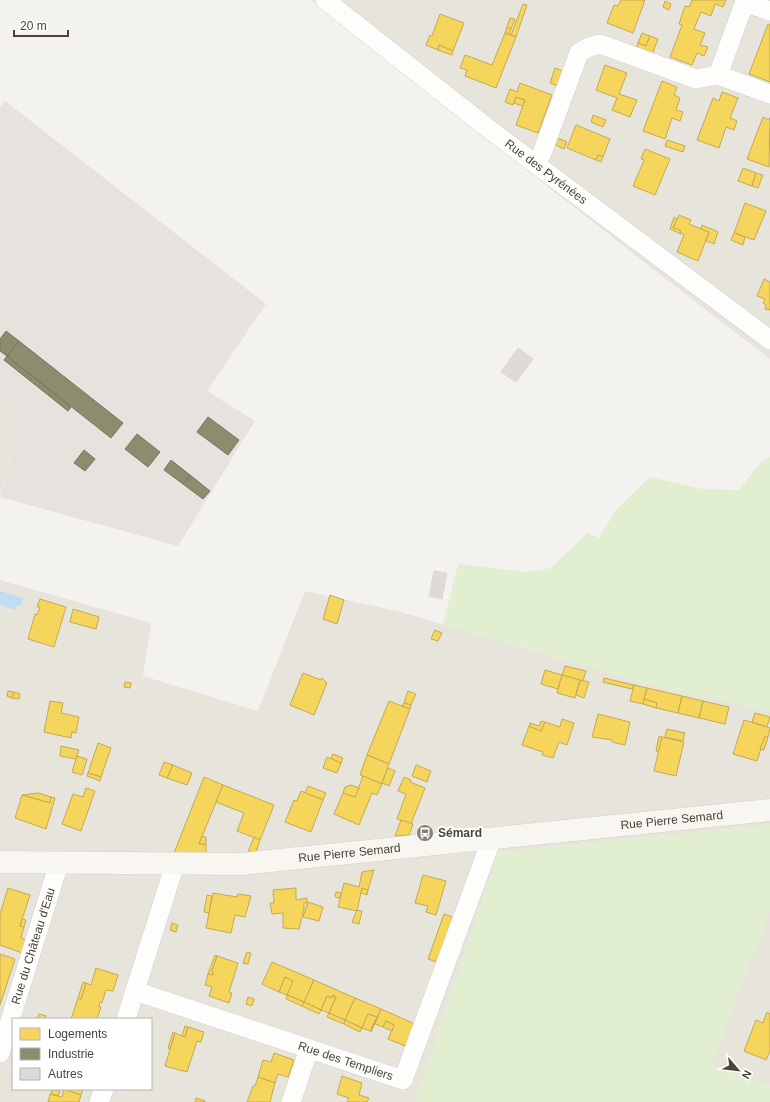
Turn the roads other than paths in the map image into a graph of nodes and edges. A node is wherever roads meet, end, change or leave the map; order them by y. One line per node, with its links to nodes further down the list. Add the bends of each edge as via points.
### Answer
1 (325, 0): 5 (street, Rue des Pyrénées)
2 (770, 11): 3 (street, via 744,4)
3 (718, 75): 4 (street); 5 (street, via 696,79 600,44 589,46 579,54 542,153)
4 (770, 94)
5 (535, 164): 6 (street, Rue des Pyrénées)
6 (770, 340)
7 (770, 810): 8 (main road, Rue Pierre Semard)
8 (492, 838): 11 (main road, Rue Pierre Semard, via 241,864); 14 (street, Rue des Templiers, via 403,1080)
9 (0, 862): 10 (main road, Rue Pierre Semard)
10 (59, 863): 11 (main road, Rue Pierre Semard); 15 (street, Rue du Château d'Eau)
11 (175, 864): 12 (street)
12 (135, 991): 13 (street); 14 (street, Rue des Templiers)
13 (126, 1018)
14 (309, 1049): 18 (street)
15 (0, 1053)
16 (104, 1090): 17 (street)
17 (99, 1102)
18 (291, 1102)

